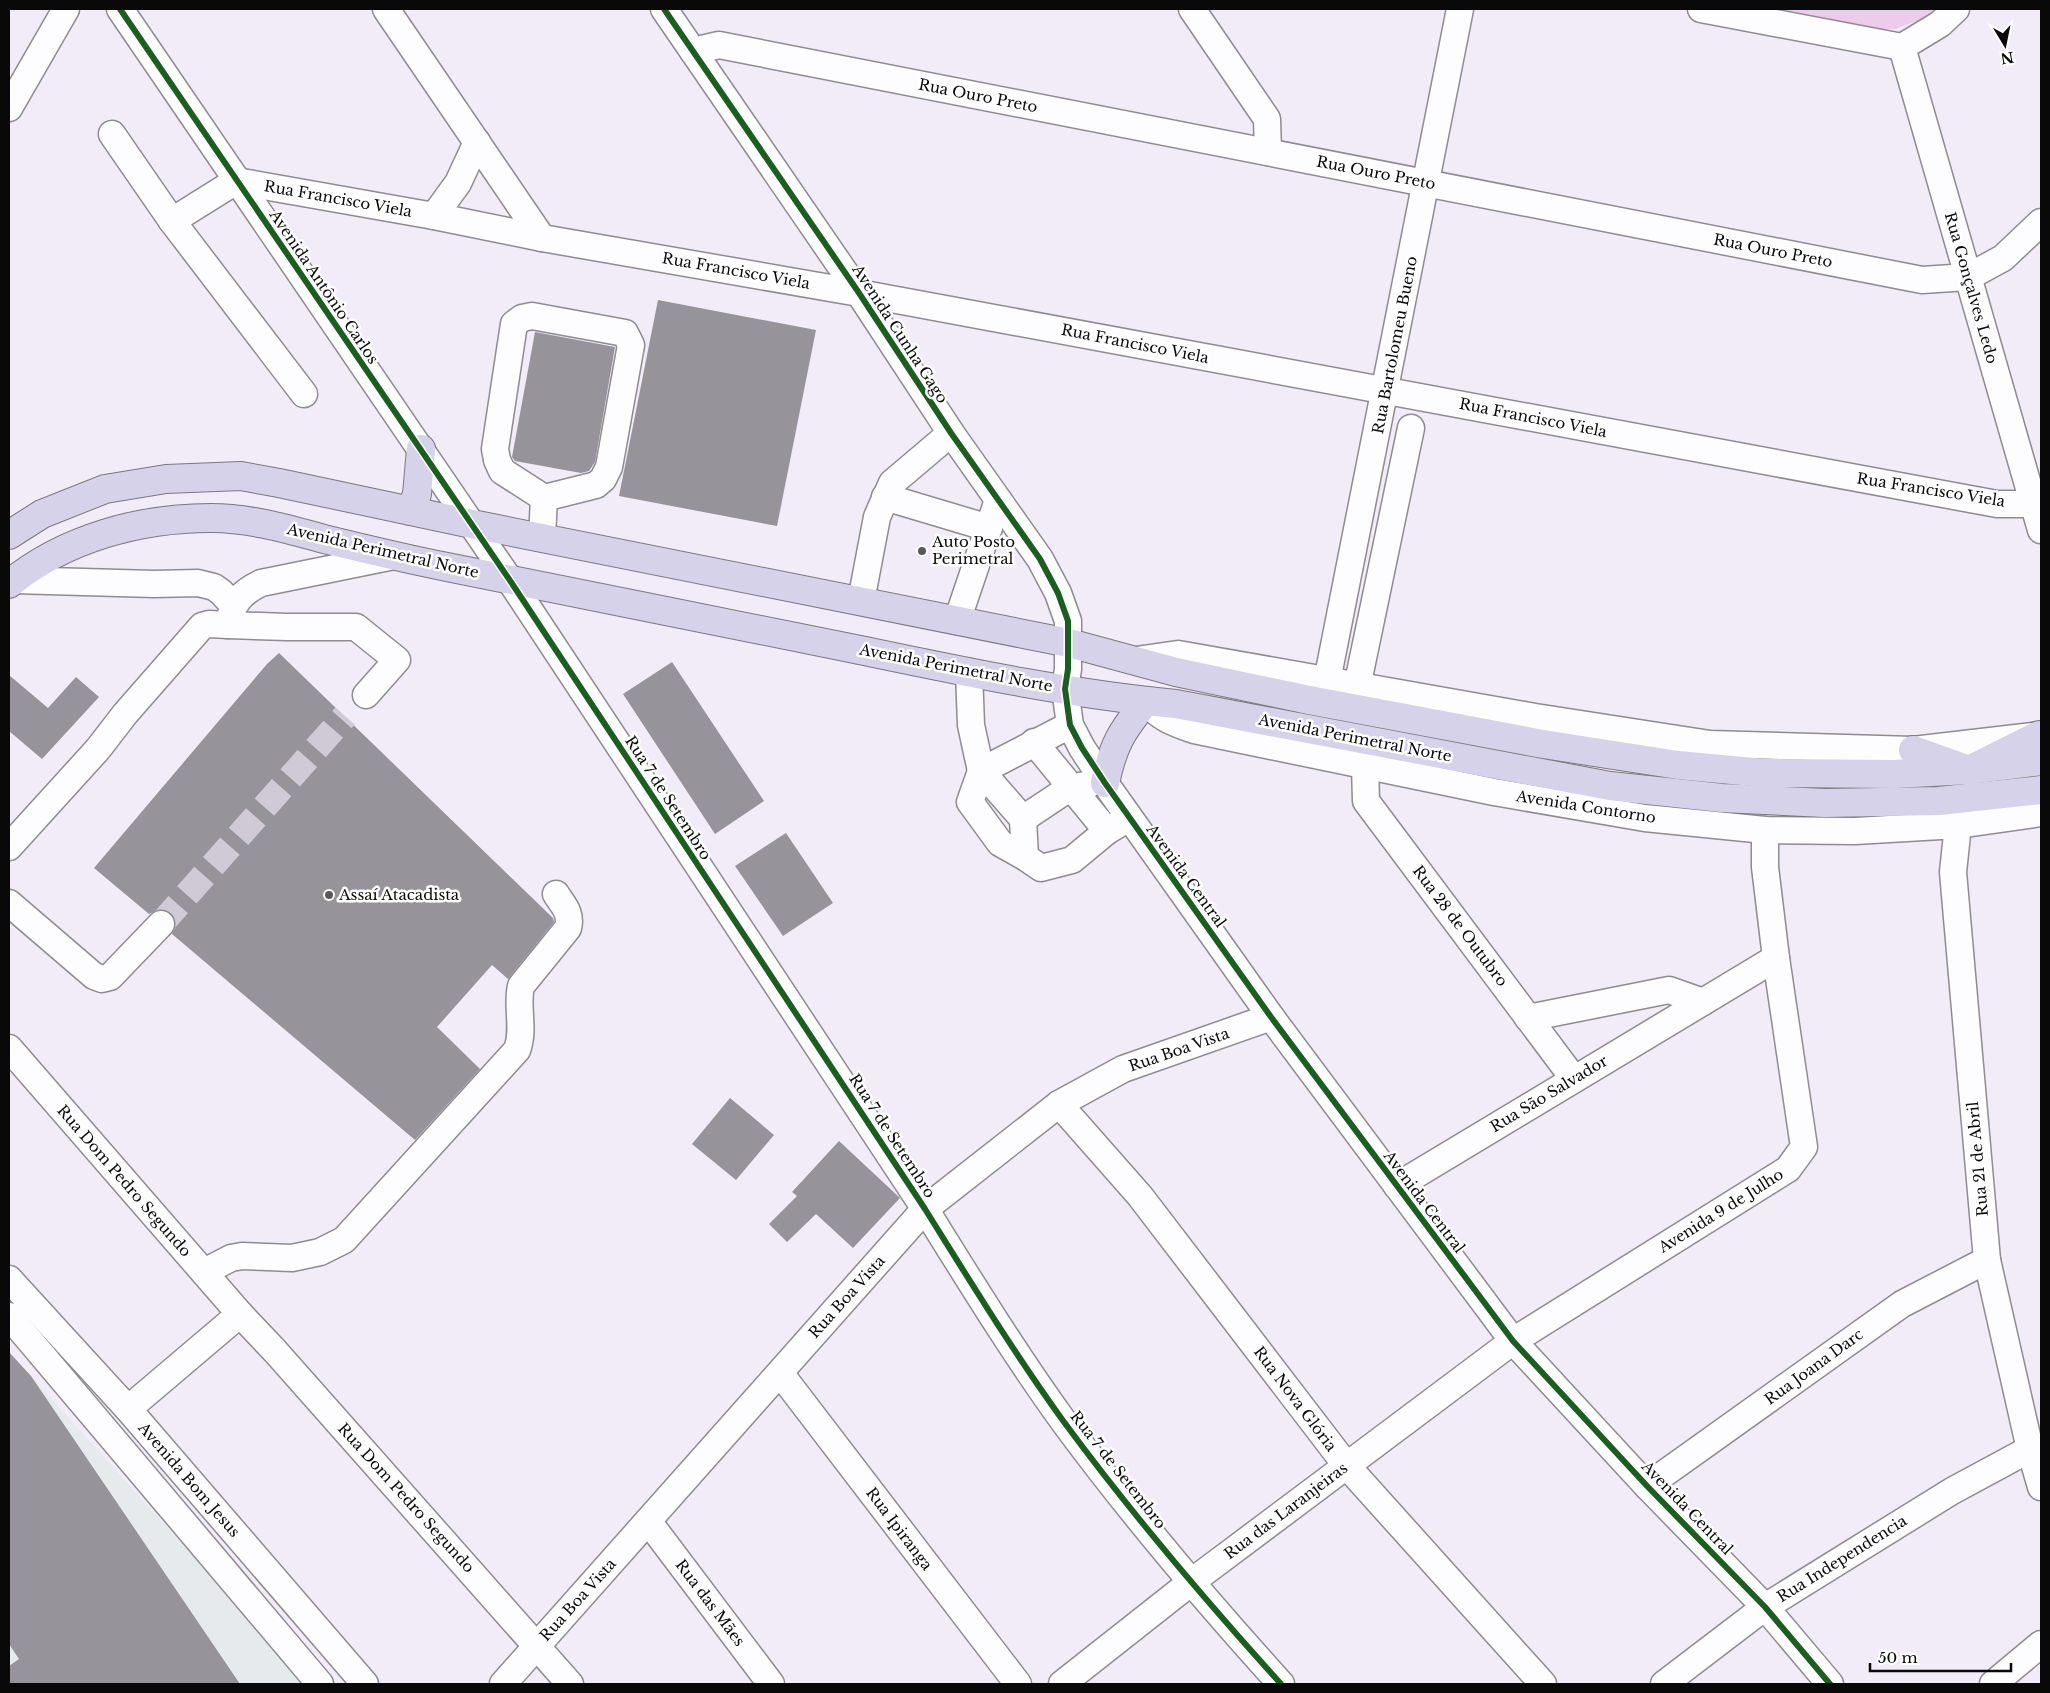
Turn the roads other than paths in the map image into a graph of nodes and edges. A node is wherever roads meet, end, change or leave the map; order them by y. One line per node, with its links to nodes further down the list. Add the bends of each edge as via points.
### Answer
1 (66, 9): 11 (street)
2 (120, 9): 15 (street, Avenida Antônio Carlos)
3 (386, 9): 13 (street)
4 (664, 9): 10 (street, Avenida Cunha Gago)
5 (1192, 9): 14 (street, via 1267,119)
6 (1460, 9): 16 (street, Rua Bartolomeu Bueno)
7 (1701, 9): 9 (street)
8 (1956, 9): 9 (street, via 1940,24)
9 (1902, 47): 21 (street, Rua Gonçalves Ledo)
10 (693, 51): 14 (street, Rua Ouro Preto, via 719,45); 22 (street, Avenida Cunha Gago)
11 (9, 108)
12 (112, 134): 18 (street)
13 (477, 142): 17 (street, via 458,183); 20 (street)
14 (1268, 152): 16 (street, Rua Ouro Preto)
15 (236, 180): 17 (street, Rua Francisco Viela); 18 (street); 27 (street, Avenida Antônio Carlos)
16 (1426, 183): 21 (street, Rua Ouro Preto, via 1922,280); 23 (street, Rua Bartolomeu Bueno)
17 (434, 216): 20 (street, Rua Francisco Viela)
18 (172, 221): 24 (street)
19 (2041, 222): 21 (street, Rua Ouro Preto, via 2003,258)
20 (542, 238): 22 (street, Rua Francisco Viela)
21 (1968, 277): 31 (street, Rua Gonçalves Ledo)
22 (859, 292): 23 (street, Rua Francisco Viela); 26 (street, Avenida Cunha Gago)
23 (1386, 390): 31 (street, Rua Francisco Viela, via 1997,504); 44 (street, Rua Bartolomeu Bueno)
24 (304, 394)
25 (1411, 428): 45 (street)
26 (951, 433): 28 (street, via 892,483); 30 (street, Avenida Cunha Gago)
27 (420, 449): 32 (highway, via 418,494); 33 (street, Avenida Antônio Carlos)
28 (885, 497): 34 (street); 41 (street, via 877,517)
29 (544, 498): 29 (street, via 502,471 496,460 514,324 532,316 625,333 631,345 609,467 596,485); 37 (street)
30 (998, 500): 34 (street); 46 (street, Avenida Cunha Gago, via 1040,559 1058,593 1068,621)
31 (2037, 502): 35 (street, Rua Gonçalves Ledo)
32 (411, 511): 33 (highway, Avenida Perimetral Norte); 36 (highway, Avenida Perimetral Norte, via 279,482 241,476 210,476 105,489 42,514)
33 (472, 524): 37 (highway, Avenida Perimetral Norte); 39 (street, Avenida Antônio Carlos)
34 (989, 528): 43 (street)
35 (2041, 530)
36 (9, 535)
37 (542, 538): 41 (highway, Avenida Perimetral Norte)
38 (394, 556): 39 (highway, Avenida Perimetral Norte); 40 (highway, Avenida Perimetral Norte, via 252,521 212,518 128,527 86,539); 42 (street, via 260,584 249,589)
39 (509, 580): 48 (highway, Avenida Perimetral Norte); 83 (street, Rua 7 de Setembro)
40 (11, 582): 42 (street, via 198,584 221,592)
41 (861, 601): 43 (highway, Avenida Perimetral Norte)
42 (230, 615): 52 (street, via 287,627 356,627 397,660); 70 (street, via 202,626 98,749)
43 (957, 620): 46 (highway, Avenida Perimetral Norte)
44 (1337, 634): 45 (street); 49 (street, Rua Bartolomeu Bueno)
45 (1368, 641): 50 (street)
46 (1069, 643): 47 (highway, Avenida Perimetral Norte); 51 (street, Avenida Cunha Gago)
47 (1136, 660): 49 (street, via 1178,654); 59 (highway, Avenida Perimetral Norte, via 1176,672 1309,700 1529,742 1678,765 1764,773 1845,775)
48 (969, 672): 51 (highway, Avenida Perimetral Norte); 60 (street, via 971,725)
49 (1327, 682): 50 (street)
50 (1357, 687): 57 (street, via 1710,744)
51 (1065, 689): 53 (highway, Avenida Perimetral Norte); 54 (street, Avenida Central)
52 (366, 695)
53 (1146, 702): 58 (street, Avenida Contorno, via 1166,720 1194,730); 61 (highway, via 1120,735); 63 (highway, Avenida Perimetral Norte, via 1176,704 1610,786 1722,798 1825,803 1939,800)
54 (1070, 725): 55 (street); 61 (street, Avenida Central)
55 (1034, 742): 60 (street); 62 (street)
56 (2040, 744): 57 (street); 59 (highway, Avenida Perimetral Norte)
57 (1913, 750): 59 (highway)
58 (1366, 766): 68 (street, Avenida Contorno, via 1645,818); 78 (street, Rua 28 de Outubro, via 1366,801)
59 (1970, 770)
60 (981, 771): 66 (street); 71 (street, via 970,802 1000,843)
61 (1105, 783): 62 (street); 65 (street, Avenida Central)
62 (1071, 788): 66 (street); 69 (street)
63 (2041, 790)
64 (2041, 813): 67 (street, Avenida Contorno)
65 (1129, 818): 69 (street); 77 (street, Avenida Central)
66 (1023, 819): 71 (street)
67 (1958, 825): 68 (street, Avenida Contorno, via 1855,831); 84 (street, Rua 21 de Abril, via 1953,872)
68 (1764, 830): 75 (street, Avenida 9 de Julho)
69 (1107, 831): 71 (street, via 1072,860 1041,868)
70 (9, 847)
71 (1025, 857)
72 (556, 894): 85 (street, via 570,914 570,922 521,986 521,1039 517,1050 344,1240 320,1252 292,1258 231,1258)
73 (9, 903): 74 (street, via 94,976 102,979 110,977)
74 (161, 924)
75 (1776, 958): 76 (street, Rua São Salvador); 89 (street, Avenida 9 de Julho, via 1804,1147 1788,1169)
76 (1703, 1002): 78 (street, via 1670,990); 80 (street, Rua São Salvador)
77 (1271, 1017): 81 (street, Rua Boa Vista, via 1123,1069); 82 (street, Avenida Central)
78 (1528, 1018): 80 (street, Rua 28 de Outubro)
79 (9, 1048): 85 (street, Rua Dom Pedro Segundo)
80 (1574, 1078): 82 (street, Rua São Salvador)
81 (1059, 1104): 83 (street, Rua Boa Vista); 93 (street, Rua Nova Glória, via 1140,1196)
82 (1397, 1186): 89 (street, Avenida Central)
83 (925, 1209): 90 (street, Rua Boa Vista); 97 (street, Rua 7 de Setembro, via 985,1306 1064,1422)
84 (1987, 1260): 92 (street, Rua 21 de Abril); 94 (street, Rua Joana Darc, via 1902,1304)
85 (204, 1272): 87 (street, Rua Dom Pedro Segundo)
86 (9, 1280): 91 (street, Avenida Bom Jesus)
87 (240, 1314): 91 (street); 100 (street, Rua Dom Pedro Segundo)
88 (9, 1316): 101 (street)
89 (1513, 1341): 93 (street, Rua das Laranjeiras); 94 (street, Avenida Central)
90 (780, 1373): 96 (street, Rua Boa Vista); 106 (street, Rua Ipiranga)
91 (128, 1408): 102 (street, Avenida Bom Jesus)
92 (2030, 1449): 95 (street, Rua 21 de Abril); 98 (street, Rua Independencia, via 1952,1491)
93 (1346, 1465): 97 (street, Rua das Laranjeiras); 109 (street, Rua Nova Glória)
94 (1647, 1486): 98 (street, Avenida Central)
95 (2041, 1487)
96 (648, 1521): 100 (street, Rua Boa Vista); 105 (street, Rua das Mães)
97 (1190, 1583): 107 (street, Rua das Laranjeiras); 108 (street, Rua 7 de Setembro)
98 (1765, 1607): 110 (street, Rua Independencia); 111 (street, Avenida Central)
99 (2041, 1644): 112 (street)
100 (537, 1647): 103 (street, Rua Boa Vista); 104 (street, Rua Dom Pedro Segundo)
101 (320, 1684)
102 (365, 1684)
103 (503, 1684)
104 (570, 1684)
105 (772, 1684)
106 (1018, 1684)
107 (1062, 1684)
108 (1281, 1684)
109 (1543, 1684)
110 (1664, 1684)
111 (1830, 1684)
112 (1993, 1684)

